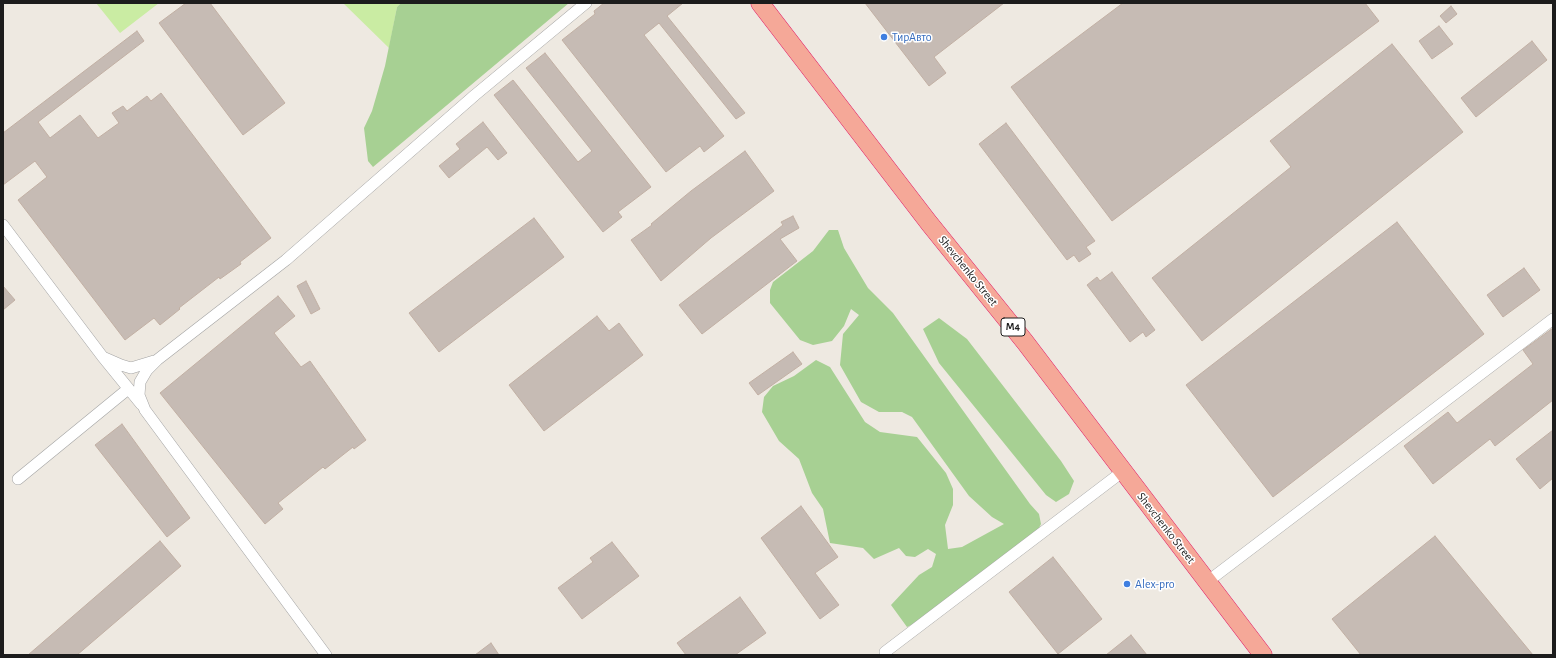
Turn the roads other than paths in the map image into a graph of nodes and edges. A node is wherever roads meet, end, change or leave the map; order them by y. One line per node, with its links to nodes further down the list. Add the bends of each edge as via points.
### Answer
1 (586, 3): 6 (street, via 475,95 286,260)
2 (760, 3): 9 (highway, Shevchenko Street / M4, via 924,217 1026,342)
3 (3, 225): 5 (street)
4 (1553, 318): 11 (street)
5 (102, 356): 6 (street, via 131,368); 7 (street)
6 (157, 360): 8 (street, via 140,382 140,395)
7 (128, 389): 8 (street); 10 (street)
8 (145, 410): 13 (street)
9 (1122, 472): 11 (highway, Shevchenko Street / M4); 12 (street)
10 (18, 479)
11 (1207, 582): 14 (highway, Shevchenko Street / M4)
12 (885, 652)
13 (326, 655)
14 (1263, 655)

